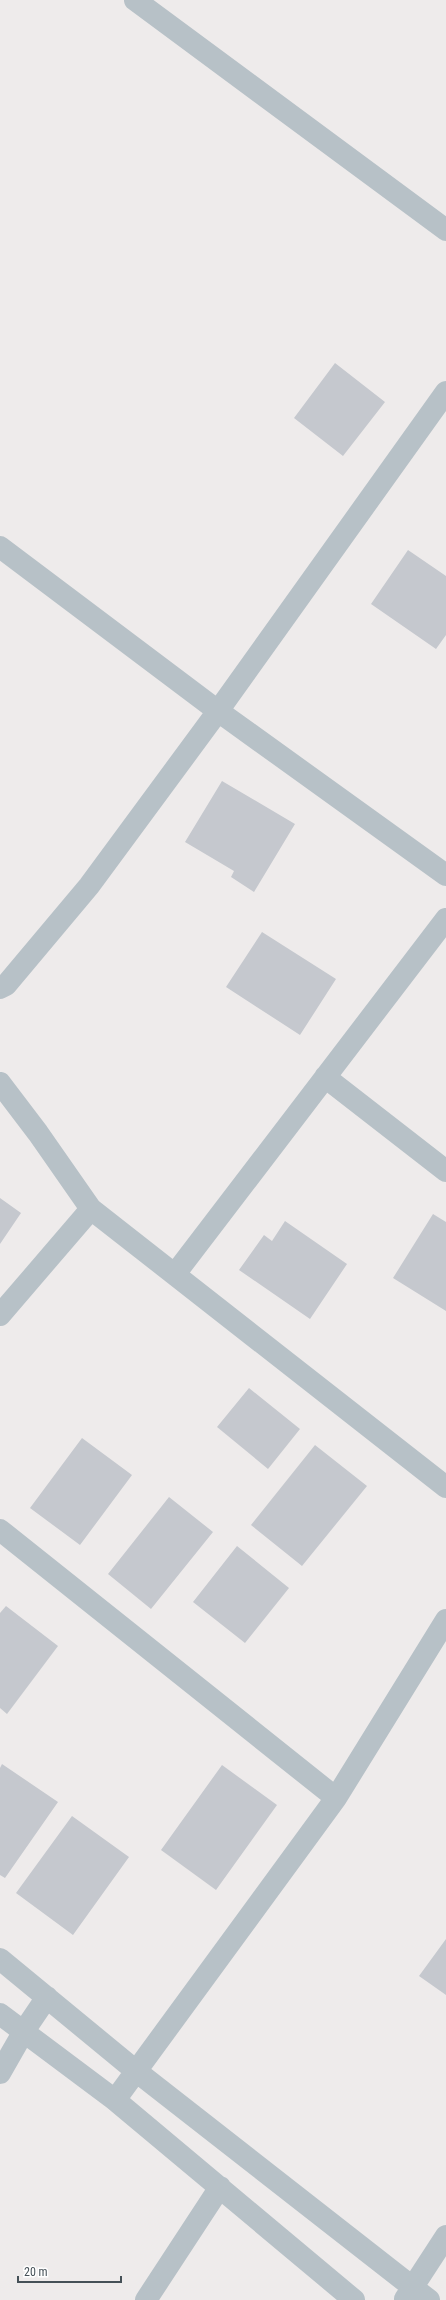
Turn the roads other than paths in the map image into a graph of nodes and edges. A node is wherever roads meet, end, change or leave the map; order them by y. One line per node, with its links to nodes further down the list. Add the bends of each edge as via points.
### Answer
1 (135, 0): 2 (street)
2 (446, 230)
3 (446, 392): 5 (street)
4 (0, 547): 5 (street)
5 (218, 711): 6 (street); 8 (street, via 89,886 6,985)
6 (446, 875)
7 (446, 919): 9 (street)
8 (0, 988)
9 (326, 1077): 11 (street); 13 (street)
10 (0, 1083): 12 (street)
11 (446, 1171)
12 (91, 1209): 13 (street); 14 (street)
13 (175, 1274): 15 (street)
14 (0, 1315)
15 (446, 1487)
16 (0, 1530): 18 (street)
17 (446, 1620): 18 (street)
18 (336, 1798): 23 (street)
19 (0, 1959): 20 (street)
20 (47, 1997): 22 (street); 23 (street)
21 (0, 2014): 22 (street)
22 (24, 2031): 24 (street); 25 (street)
23 (136, 2071): 25 (street); 28 (street)
24 (0, 2073)
25 (115, 2100): 26 (street)
26 (220, 2188): 29 (street); 30 (street)
27 (446, 2236): 28 (street)
28 (416, 2296)
29 (146, 2300)
30 (354, 2300)

